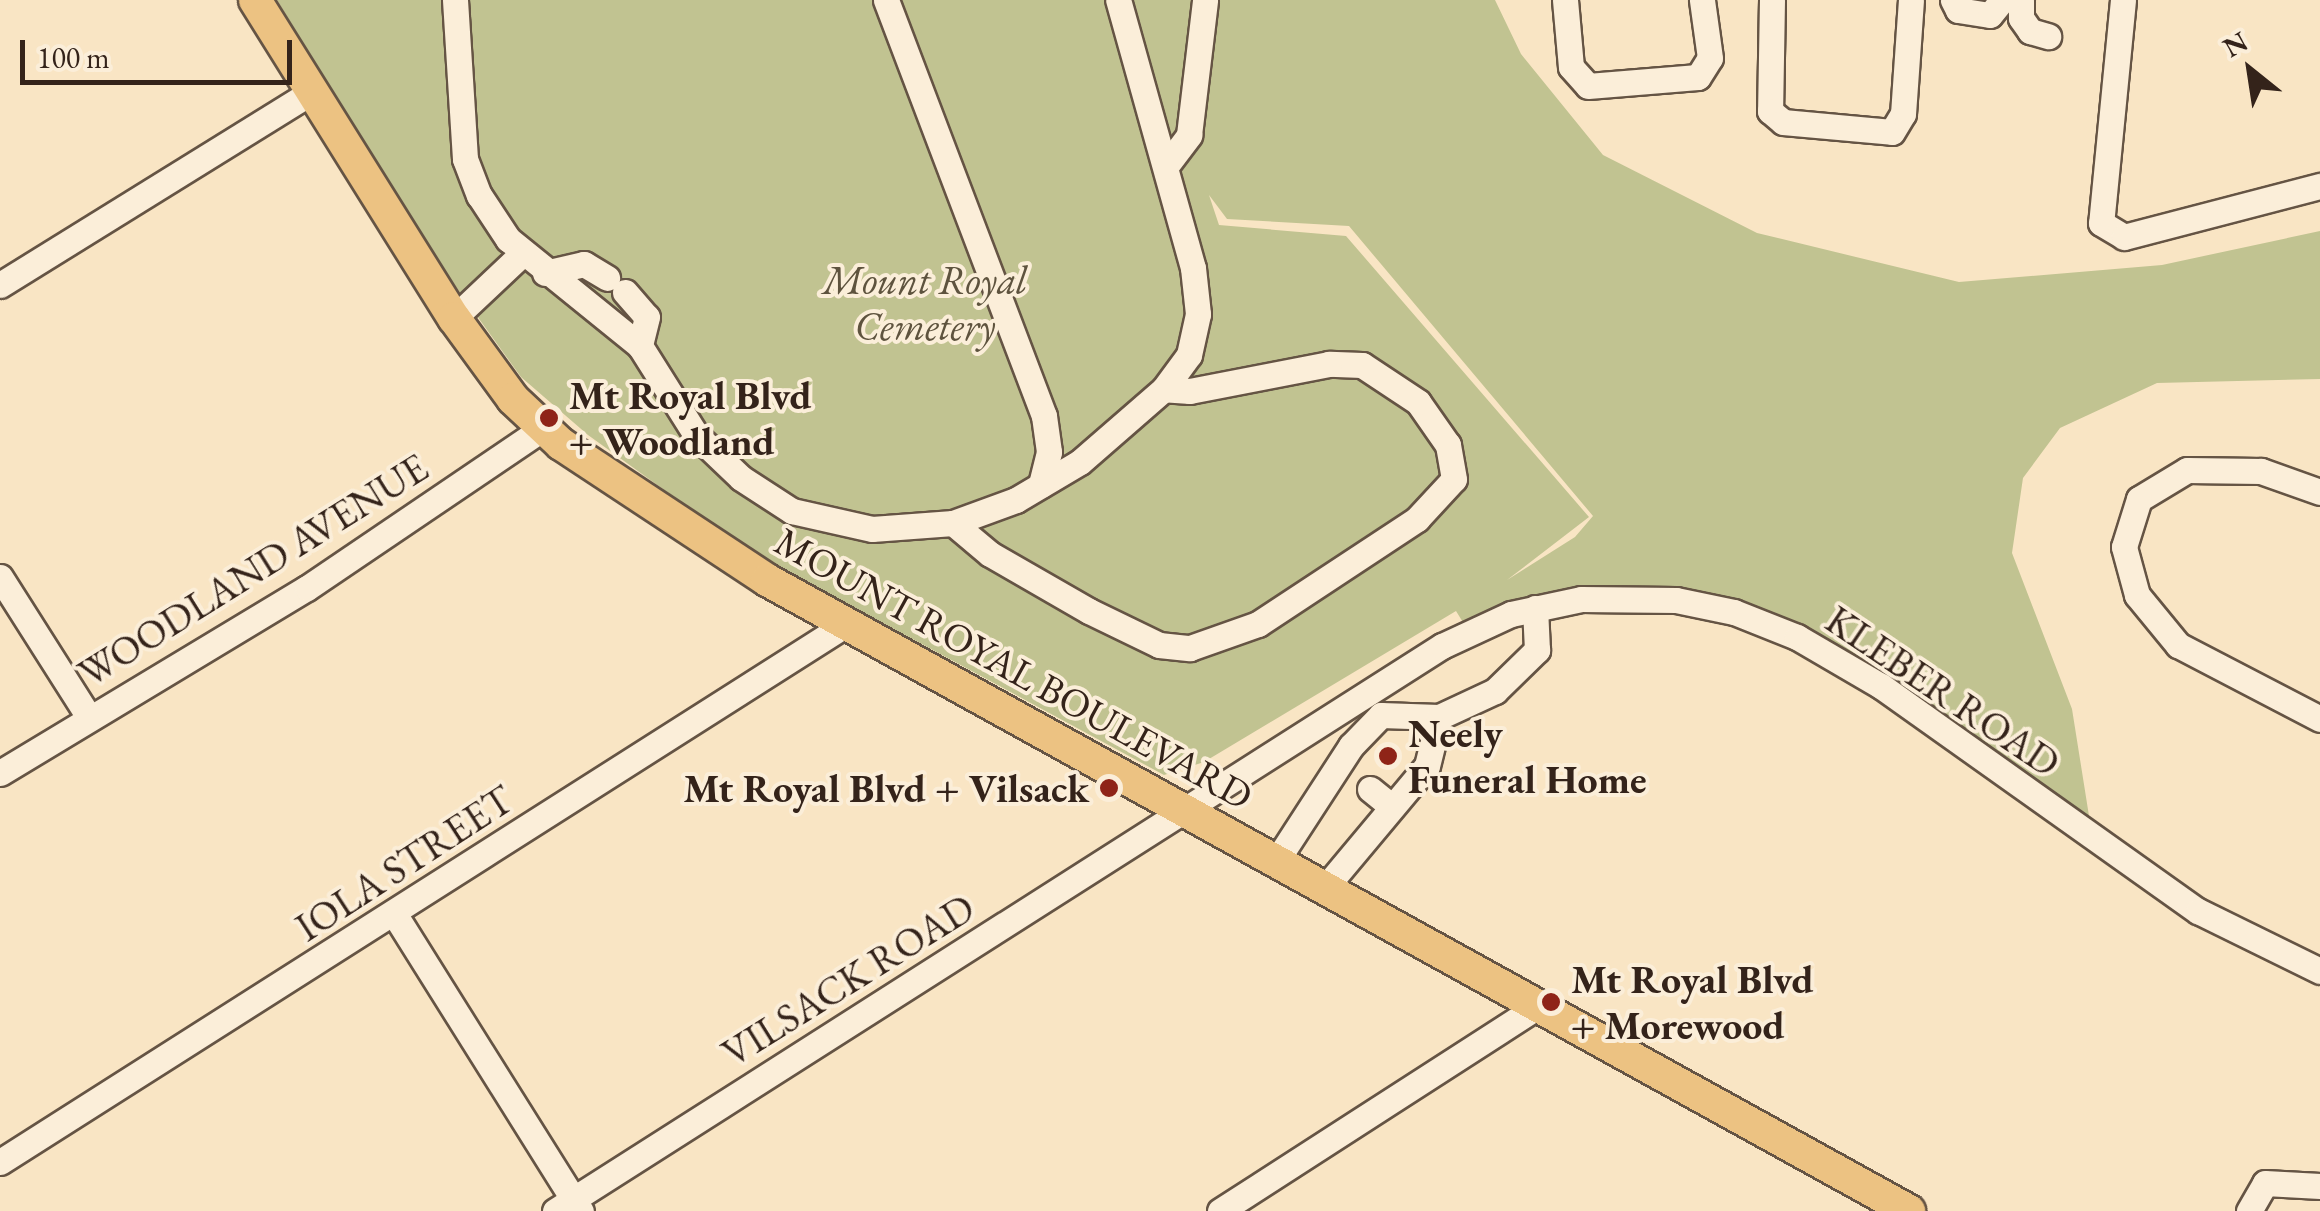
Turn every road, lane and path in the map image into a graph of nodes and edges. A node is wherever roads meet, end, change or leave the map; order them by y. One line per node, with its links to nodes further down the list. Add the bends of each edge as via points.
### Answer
1 (255, 0): 15 (main road, MOUNT ROYAL BOULEVARD)
2 (454, 0): 18 (street, via 465,160 478,195)
3 (886, 0): 25 (street, via 1044,416 1049,452)
4 (1118, 0): 16 (street)
5 (1205, 0): 16 (street, via 1189,135)
6 (1565, 0): 7 (street, via 1570,67 1588,86 1698,77 1710,58)
7 (1702, 0)
8 (1772, 0): 9 (street, via 1770,111 1783,122 1892,132 1903,114)
9 (1911, 0)
10 (1954, 0): 11 (street, via 1958,10 1990,15)
11 (2002, 0)
12 (2022, 0): 14 (street, via 2021,18 2030,31)
13 (2124, 0): 17 (street, via 2101,222 2124,237)
14 (2048, 36)
15 (310, 93): 20 (street); 21 (main road, MOUNT ROYAL BOULEVARD)
16 (1166, 166): 23 (street, via 1198,314 1189,355)
17 (2320, 186)
18 (522, 254): 19 (street); 21 (street)
19 (545, 273): 22 (street); 22 (street, via 584,264 616,285 647,317)
20 (0, 285)
21 (454, 318): 24 (main road, MOUNT ROYAL BOULEVARD)
22 (640, 346): 27 (street, via 696,435 741,478 792,511 854,529)
23 (1164, 389): 25 (street, via 1080,462); 27 (street, via 1190,391 1329,364 1362,365 1418,402 1448,445 1454,479 1417,519 1258,624 1190,648 1159,645 1102,618 990,554)
24 (542, 428): 30 (main road, MOUNT ROYAL BOULEVARD, via 707,544); 31 (street, WOODLAND AVENUE, via 307,588)
25 (1041, 484): 27 (street, via 993,511)
26 (2320, 492): 33 (street, via 2260,471 2186,470 2139,499 2124,547 2137,595 2178,645)
27 (953, 523)
28 (0, 577): 31 (street)
29 (1534, 608): 32 (street, via 1537,650 1494,690); 37 (street, KLEBER ROAD, via 1442,646); 41 (street, KLEBER ROAD, via 1613,596 1676,600 1797,637 1881,686 2198,911)
30 (846, 624): 37 (main road, MOUNT ROYAL BOULEVARD); 40 (street, IOLA STREET)
31 (90, 717): 34 (street, WOODLAND AVENUE)
32 (1438, 717): 35 (street, via 1381,715); 36 (street, via 1427,766)
33 (2320, 719)
34 (0, 772)
35 (1354, 780): 36 (street); 38 (street)
36 (1392, 806): 39 (street)
37 (1182, 812): 38 (main road, MOUNT ROYAL BOULEVARD); 45 (street, VILSACK ROAD)
38 (1276, 863): 39 (main road, MOUNT ROYAL BOULEVARD)
39 (1324, 889): 42 (main road, MOUNT ROYAL BOULEVARD)
40 (394, 915): 43 (street, IOLA STREET); 45 (street)
41 (2320, 970)
42 (1537, 1007): 46 (street); 47 (main road, MOUNT ROYAL BOULEVARD)
43 (0, 1162)
44 (2320, 1186): 48 (street, via 2266,1183)
45 (570, 1207)
46 (1220, 1211)
47 (1909, 1211)
48 (2249, 1211)

